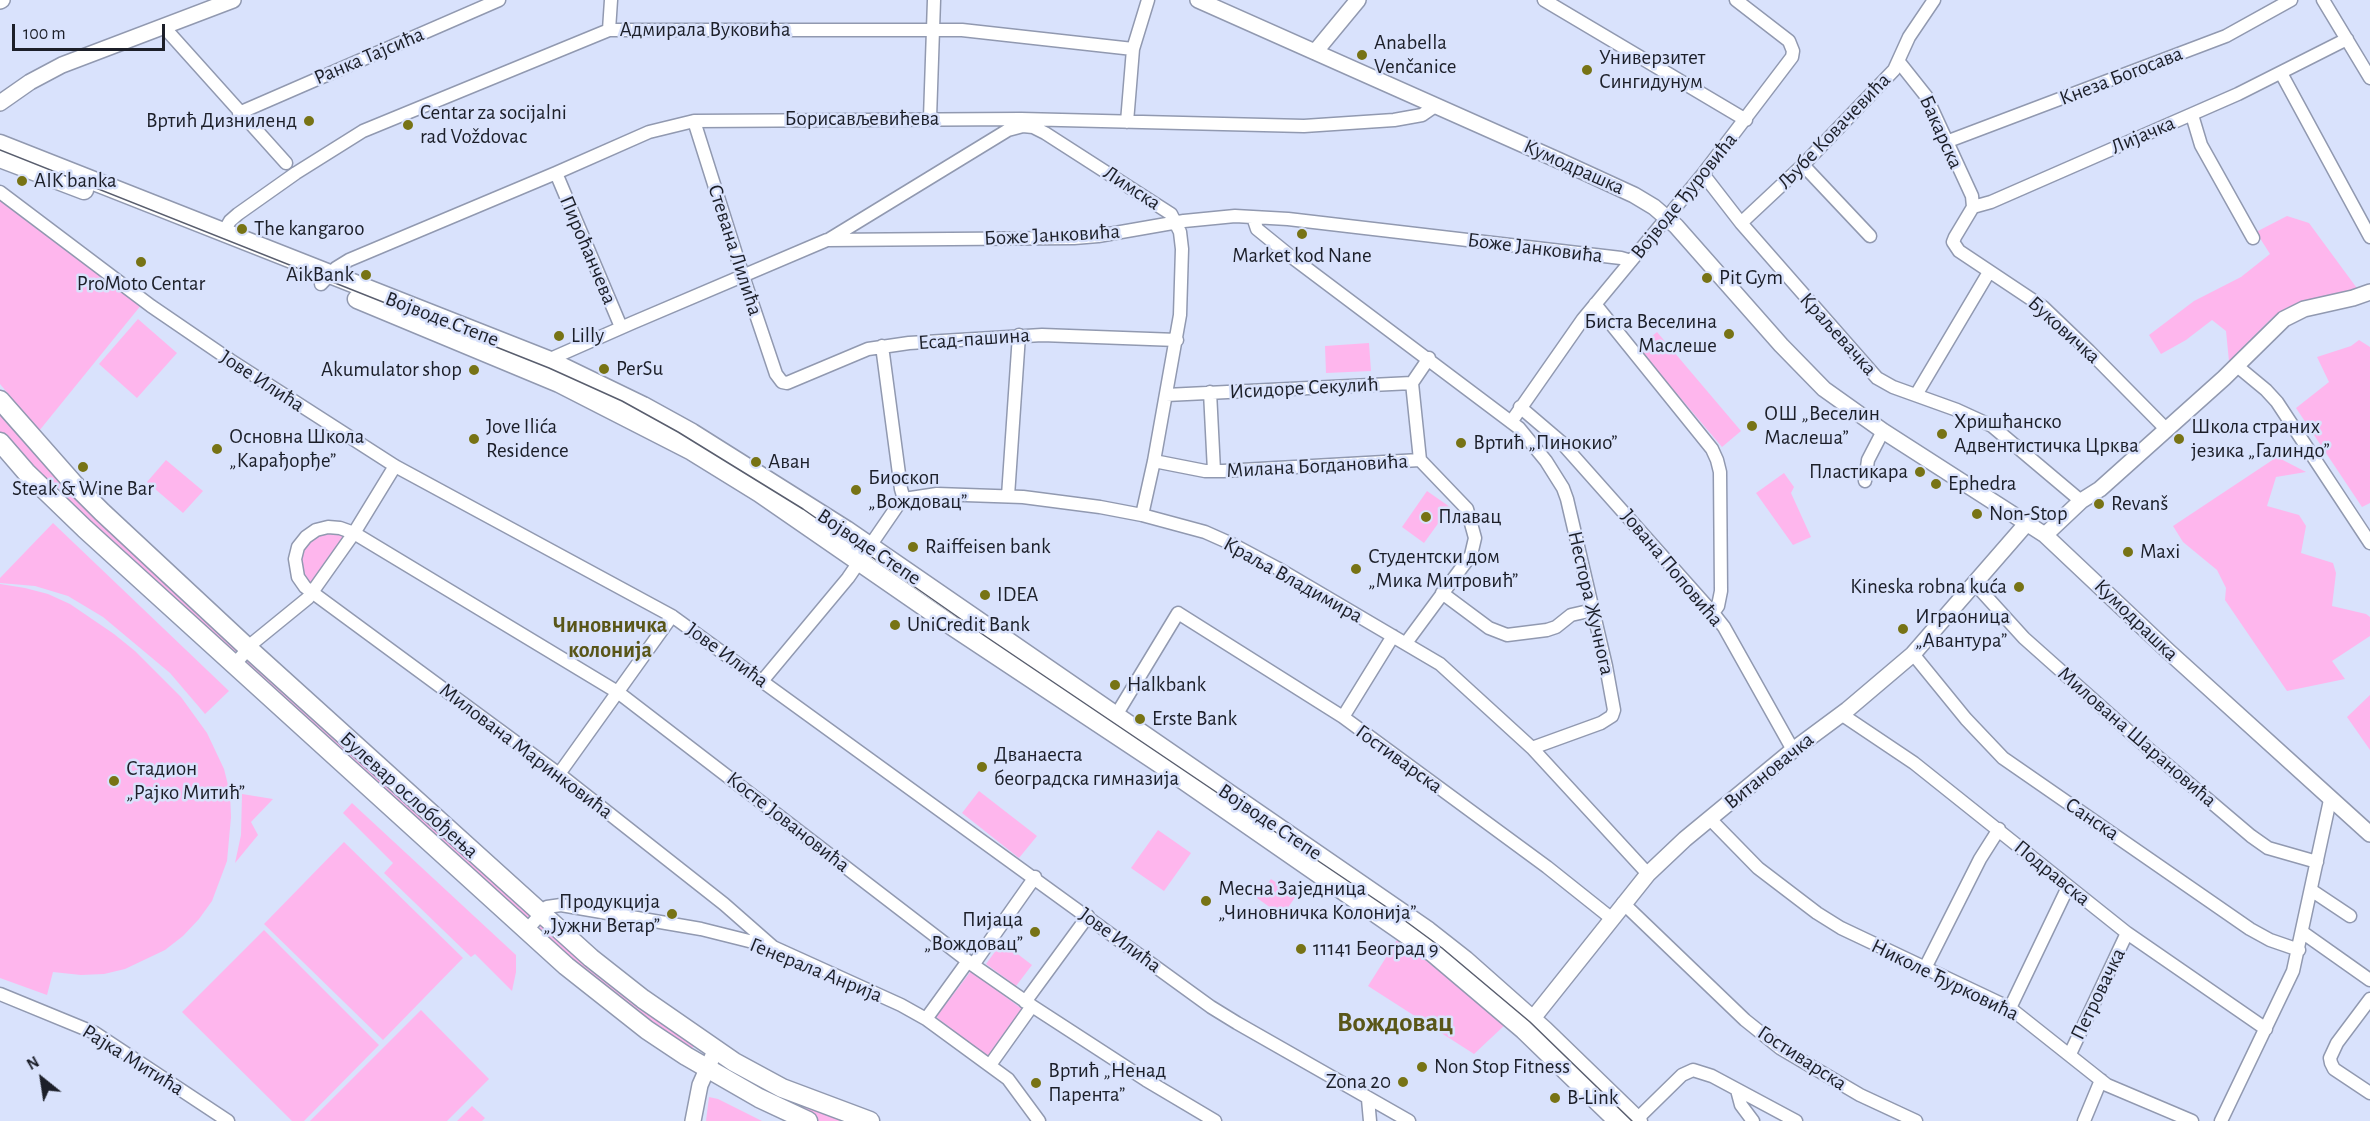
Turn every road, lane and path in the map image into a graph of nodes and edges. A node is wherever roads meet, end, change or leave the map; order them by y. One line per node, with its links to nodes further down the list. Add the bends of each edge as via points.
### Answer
1 (233, 0): 13 (street)
2 (500, 0): 24 (street, Ранка Тајсића)
3 (611, 0): 14 (street)
4 (934, 0): 15 (street)
5 (1148, 0): 17 (street)
6 (1198, 0): 18 (street, Кумодрашка)
7 (1358, 0): 18 (street)
8 (1544, 0): 29 (street)
9 (1736, 0): 29 (street, Војводе Ђуровића, via 1789,41 1793,51)
10 (1934, 0): 19 (street, Љубе Ковачевића, via 1906,42)
11 (2291, 0): 34 (street, Кнеза Богосава, via 2226,36)
12 (2323, 0): 16 (street)
13 (163, 26): 22 (street, via 43,74); 24 (street)
14 (609, 30): 15 (street, Адмирала Вуковића); 47 (street, Адмирала Вуковића, via 363,131 238,214)
15 (932, 31): 17 (street, Адмирала Вуковића, via 984,31); 26 (street)
16 (2347, 39): 20 (street, Лијачка); 21 (street)
17 (1133, 49): 31 (street)
18 (1315, 52): 23 (street, Кумодрашка)
19 (1899, 62): 34 (street, Бакарска, via 1926,96); 38 (street, Љубе Ковачевића)
20 (2281, 73): 25 (street, Лијачка); 49 (street)
21 (2370, 78)
22 (0, 103)
23 (1436, 106): 31 (street, Борисављевићева, via 1422,115 1344,125); 44 (street, Кумодрашка, via 1634,195)
24 (239, 113): 37 (street)
25 (2192, 115): 42 (street, Лијачка); 50 (street, via 2201,144)
26 (930, 118): 27 (street, Борисављевићева); 30 (street, Борисављевићева)
27 (997, 119): 28 (street, Борисављевићева); 33 (street)
28 (1051, 120): 31 (street, Борисављевићева); 32 (street, via 1045,125)
29 (1746, 120): 40 (street, Војводе Ђуровића)
30 (694, 121): 39 (street, Борисављевићева, via 649,132); 54 (street, Стевана Лилића)
31 (1127, 122)
32 (1045, 132): 33 (street, Лимска, via 1028,125); 45 (street, Лимска, via 1160,206)
33 (1003, 134): 51 (street, Лимска)
34 (1946, 142): 42 (street, Бакарска, via 1972,196)
35 (0, 144): 47 (main road, Војводе Степе)
36 (0, 156): 55 (main road, Војводе Степе)
37 (286, 163)
38 (1803, 165): 46 (street, Љубе Ковачевића); 48 (street)
39 (555, 173): 55 (street, Борисављевићева, via 349,260); 58 (street, Пироћанчева)
40 (1703, 174): 44 (street, Војводе Ђуровића); 46 (street, Краљевачка)
41 (0, 192): 78 (street, Јове Илића, via 151,306)
42 (1973, 207): 53 (street, Буковичка, via 1953,242 1959,251)
43 (1252, 216): 45 (street, Боже Јанковића); 52 (street, Боже Јанковића); 62 (street, via 1257,229)
44 (1668, 218): 52 (street, Војводе Ђуровића); 74 (street, Кумодрашка, via 1800,366 1832,396)
45 (1176, 222): 51 (street, Боже Јанковића, via 1074,238); 60 (street, Лимска, via 1183,269)
46 (1741, 223): 69 (street, Краљевачка, via 1870,372 1884,383)
47 (223, 233): 55 (main road, Војводе Степе)
48 (1870, 236)
49 (2370, 237)
50 (2253, 238)
51 (827, 240): 54 (street, Боже Јанковића)
52 (1631, 261): 57 (street, Војводе Ђуровића)
53 (1989, 272): 69 (street); 73 (street, Буковичка, via 2043,307)
54 (743, 276): 58 (street, Боже Јанковића); 65 (street, Стевана Лилића)
55 (324, 279): 64 (main road, Војводе Степе)
56 (2370, 292): 63 (street, via 2289,315)
57 (1595, 304): 71 (street, Војводе Ђуровића); 96 (street, via 1717,460 1721,591)
58 (621, 327): 64 (street, Боже Јанковића)
59 (1019, 335): 60 (street, Есад-пашина); 61 (street, Есад-пашина); 82 (street)
60 (1177, 340): 68 (street, Лимска)
61 (882, 346): 65 (street, Есад-пашина, via 787,383); 85 (street)
62 (1429, 358): 66 (street); 72 (street)
63 (2237, 366): 73 (street); 90 (street, via 2277,402)
64 (544, 367): 91 (main road, Војводе Степе, via 643,406 692,433 751,469)
65 (778, 379)
66 (1412, 383): 67 (street, Исидоре Секулић); 76 (street)
67 (1210, 392): 68 (street, Исидоре Секулић); 79 (street, Милана Богдановића)
68 (1166, 395): 77 (street, Лимска)
69 (1916, 395): 83 (street, Краљевачка, via 1992,426)
70 (0, 400): 81 (main road, Булевар ослобођења)
71 (1520, 407): 72 (street, Војводе Ђуровића); 96 (street, Јована Поповића, via 1561,442)
72 (1511, 422): 95 (street, Нестора Жучнога, via 1546,461 1563,488)
73 (2166, 429): 83 (street, via 2100,489)
74 (1882, 431): 80 (street, via 1868,460); 87 (street, Кумодрашка)
75 (0, 442): 84 (main road, Булевар ослобођења)
76 (1420, 460): 79 (street, Милана Богдановића); 94 (street, via 1462,503 1475,533 1471,555)
77 (1154, 461): 79 (street, Милана Богдановића); 86 (street, Лимска)
78 (395, 466): 88 (street); 97 (street, Јове Илића)
79 (1214, 471)
80 (1865, 481)
81 (74, 484): 84 (main road); 100 (main road, Булевар ослобођења)
82 (1008, 496): 85 (street, Краља Владимира, via 937,494); 86 (street, Краља Владимира, via 1066,501)
83 (2081, 501): 89 (street)
84 (56, 502): 102 (main road, Булевар ослобођења)
85 (901, 502): 91 (street)
86 (1142, 515): 98 (street, Краља Владимира, via 1205,532 1232,544)
87 (2027, 523): 89 (street, Кумодрашка); 92 (street, Витановачка)
88 (354, 533): 93 (street); 93 (street, Милована Маринковића, via 328,527 310,533 302,542 295,558 296,571); 104 (street, Косте Јовановића)
89 (2045, 535): 111 (street, Кумодрашка)
90 (2369, 540)
91 (865, 554): 103 (street); 106 (main road, Војводе Степе); 142 (main road, Војводе Степе, via 954,627 1432,952)
92 (1975, 584): 101 (street, Витановачка); 117 (street, Милована Шарановића, via 2030,643 2251,836 2268,848)
93 (313, 593): 100 (street); 110 (street, Милована Маринковића)
94 (1442, 593): 95 (street, via 1489,628 1507,635 1547,630 1571,615); 99 (street)
95 (1593, 610): 108 (street, Нестора Жучнога, via 1613,713 1601,723)
96 (1713, 613): 109 (street, Јована Поповића)
97 (672, 616): 103 (street, Јове Илића); 104 (street)
98 (1393, 636): 99 (street, Краља Владимира); 107 (street)
99 (1406, 643): 108 (street, Краља Владимира, via 1453,675)
100 (248, 648): 102 (street); 112 (main road, Булевар ослобођења)
101 (1913, 654): 105 (street, Витановачка); 133 (street, Санска, via 2003,758 2250,929)
102 (234, 665): 114 (main road, Булевар ослобођења)
103 (763, 680): 119 (street, Јове Илића)
104 (618, 693): 110 (street); 134 (street, Косте Јовановића)
105 (1841, 714): 109 (street, Витановачка); 115 (street, Подравска, via 1914,763)
106 (1115, 717): 107 (street, Гостиварска, via 1178,613); 142 (main road, Војводе Степе, via 1428,931 1465,960)
107 (1342, 717): 127 (street, Гостиварска)
108 (1532, 748): 118 (street, Краља Владимира)
109 (1793, 750): 113 (street, Витановачка)
110 (559, 774): 124 (street, Милована Маринковића)
111 (2330, 800): 116 (street, Кумодрашка); 117 (street)
112 (424, 808): 114 (main road); 123 (main road, Булевар ослобођења)
113 (1710, 819): 118 (street, Витановачка); 135 (street, Николе Ђурковића, via 1758,868 1817,913 1856,937)
114 (410, 825): 128 (main road, Булевар ослобођења)
115 (1999, 830): 120 (street, Подравска); 135 (street, via 1980,859)
116 (2370, 834)
117 (2317, 862): 121 (street)
118 (1648, 874): 122 (street, Витановачка)
119 (1035, 877): 125 (street, Јове Илића); 134 (street)
120 (2068, 887): 130 (street, Подравска); 140 (street)
121 (2311, 890): 126 (street); 129 (street)
122 (1623, 903): 127 (street, Витановачка); 163 (street, Гостиварска, via 1745,1020 1780,1048 1860,1095)
123 (541, 914): 128 (street); 131 (street, Генерала Анрија, via 552,906 575,907); 144 (main road, Булевар ослобођења, via 625,985)
124 (735, 914): 131 (street, via 734,927); 132 (street, Милована Маринковића)
125 (1088, 916): 139 (street); 151 (street, Јове Илића, via 1237,1023)
126 (2350, 916)
127 (1611, 918): 142 (street, Витановачка)
128 (526, 931): 147 (main road, Булевар ослобођења, via 647,1030)
129 (2302, 932): 133 (street); 136 (street)
130 (2127, 933): 143 (street, Подравска); 145 (street, Петровачка)
131 (724, 934): 132 (street, Генерала Анрија)
132 (773, 947): 141 (street, Генерала Анрија)
133 (2299, 950): 143 (street)
134 (970, 963): 139 (street, Косте Јовановића); 141 (street)
135 (1925, 969): 140 (street, Николе Ђурковића)
136 (2370, 980)
137 (0, 994): 153 (street, Рајка Митића, via 95,1033)
138 (2370, 999): 150 (street, via 2330,1058 2334,1068)
139 (1028, 1004): 146 (street); 158 (street, Косте Јовановића)
140 (2010, 1008): 145 (street, Николе Ђурковића)
141 (926, 1019): 146 (street, Генерала Анрија)
142 (1528, 1025): 152 (main road, Војводе Степе)
143 (2266, 1029): 166 (street)
144 (715, 1051): 147 (street); 156 (main road, Булевар ослобођења, via 782,1088)
145 (2070, 1054): 148 (street, Николе Ђурковића)
146 (990, 1065): 157 (street, Генерала Анрија, via 1015,1086)
147 (706, 1069): 154 (street); 155 (main road, Булевар ослобођења)
148 (2101, 1080): 164 (street); 165 (street, Николе Ђурковића)
149 (1737, 1090): 152 (street, via 1706,1073 1690,1071); 161 (street, via 1741,1105); 162 (street)
150 (2370, 1093)
151 (1368, 1099): 159 (street); 160 (street, Јове Илића)
152 (1631, 1120)
153 (228, 1121)
154 (693, 1121)
155 (807, 1121)
156 (870, 1121)
157 (1039, 1121)
158 (1215, 1121)
159 (1370, 1121)
160 (1409, 1121)
161 (1753, 1121)
162 (1796, 1121)
163 (1916, 1121)
164 (2084, 1121)
165 (2192, 1121)
166 (2221, 1121)

